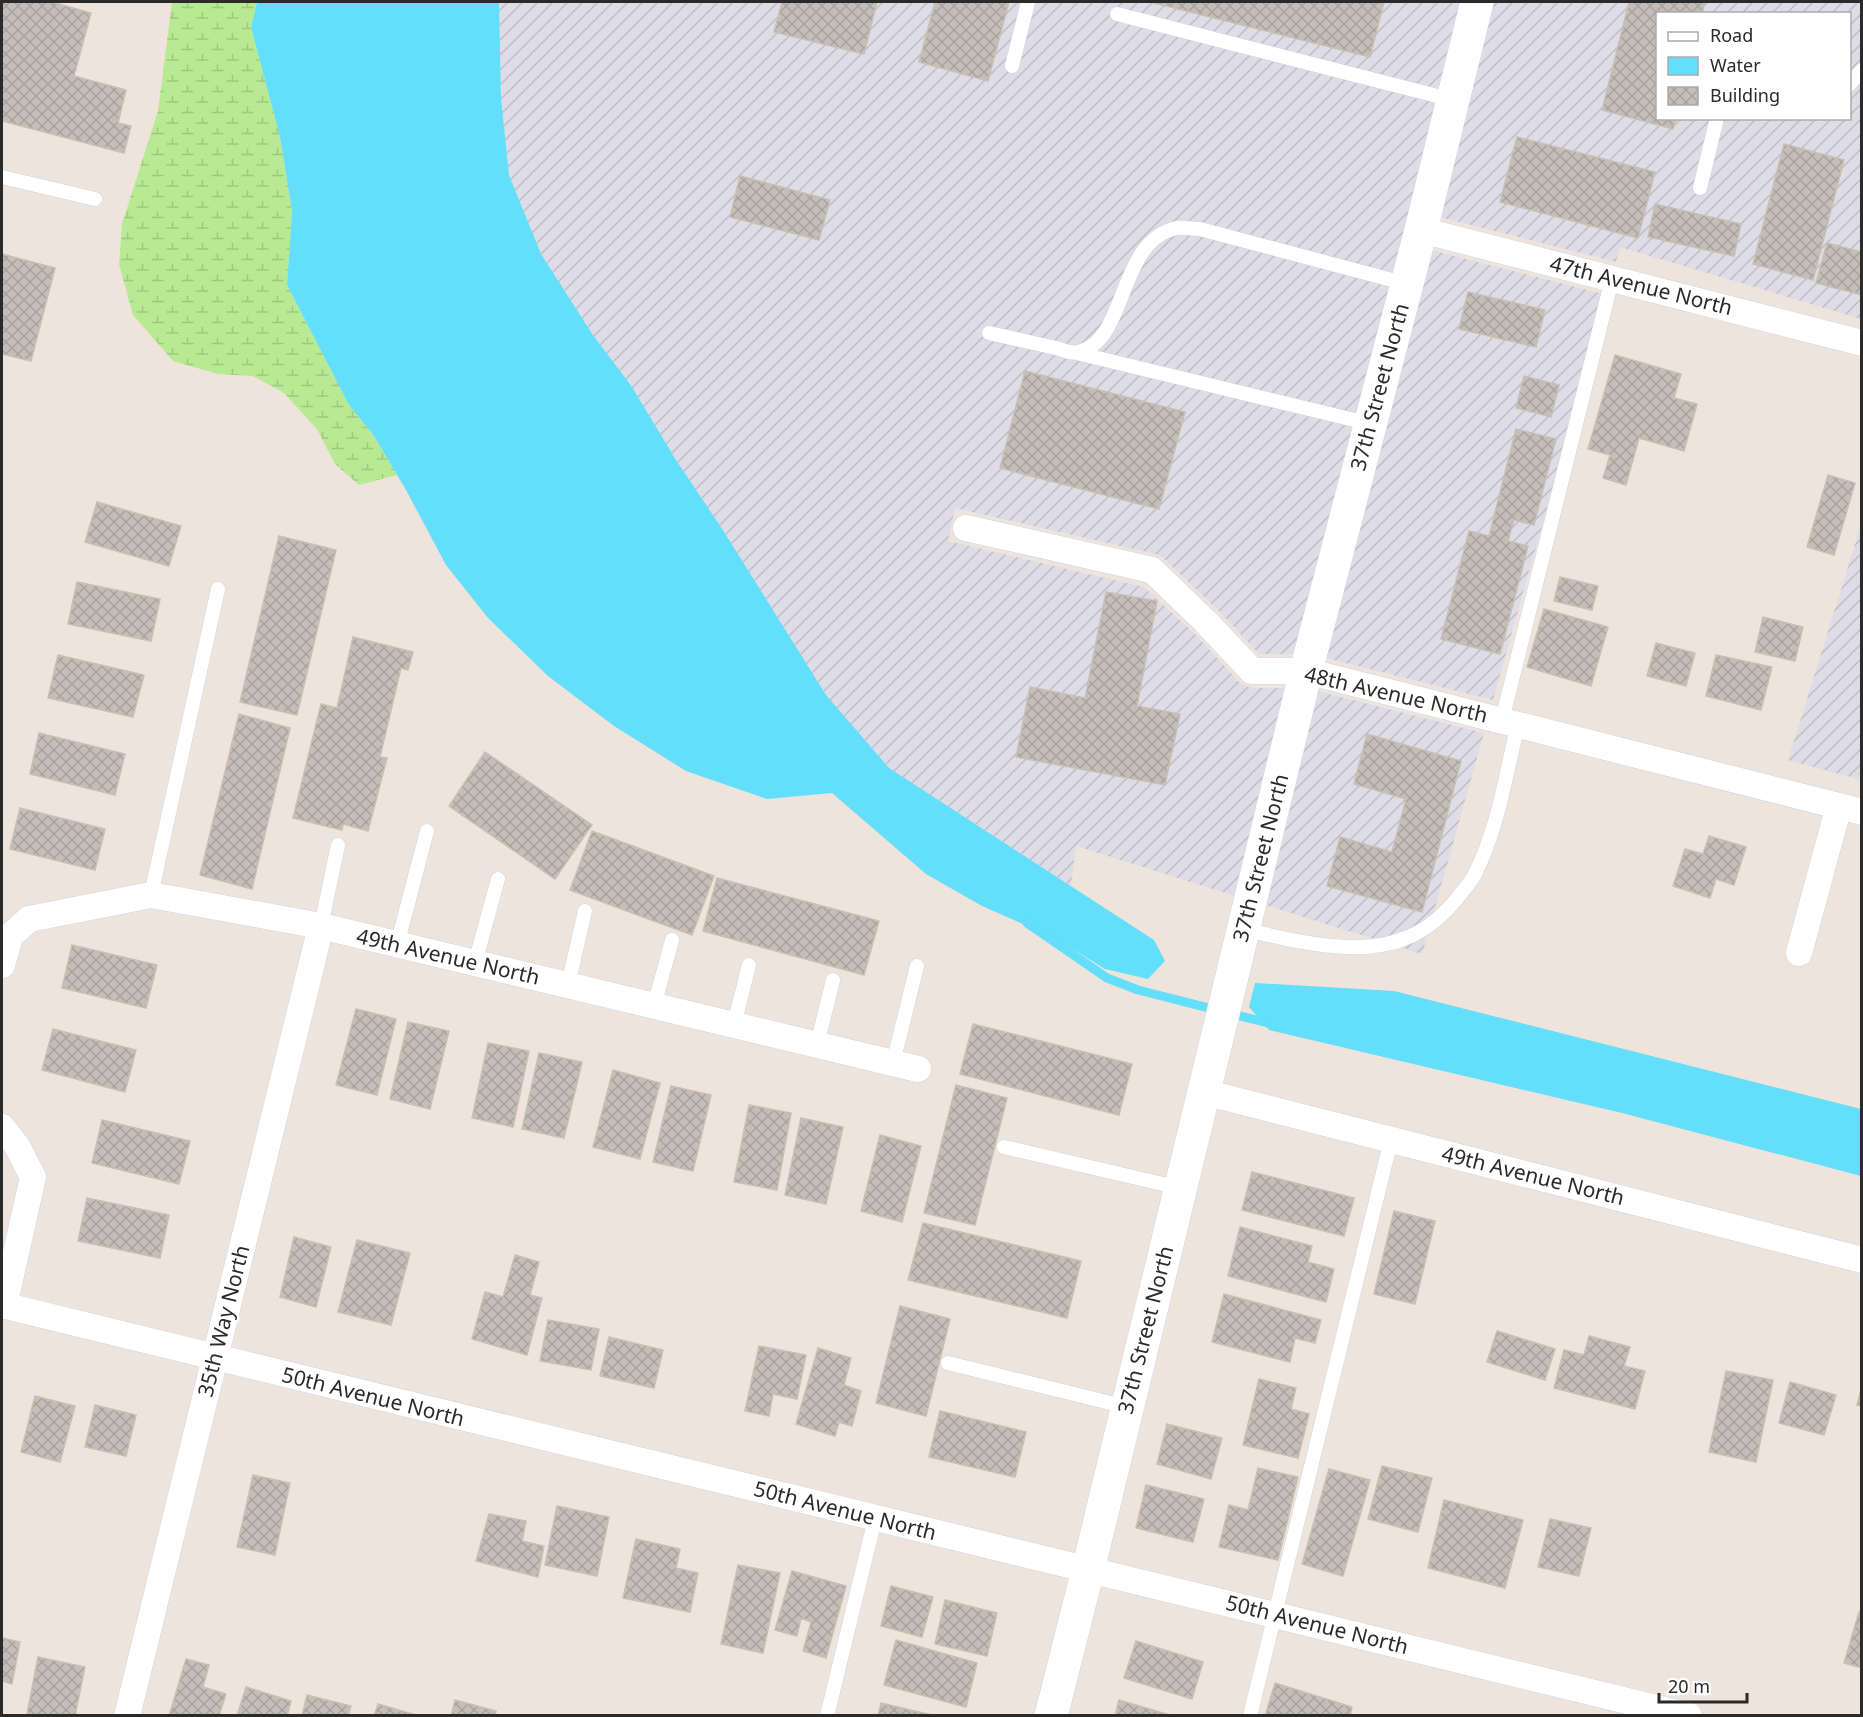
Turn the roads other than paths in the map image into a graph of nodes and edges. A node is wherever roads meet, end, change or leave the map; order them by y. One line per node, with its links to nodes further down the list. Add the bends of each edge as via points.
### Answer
1 (1028, 2): 4 (lane)
2 (1478, 2): 7 (street, 37th Street North)
3 (1117, 14): 7 (lane)
4 (1012, 66)
5 (1862, 70): 6 (lane)
6 (1851, 83)
7 (1453, 100): 12 (street, 37th Street North)
8 (1717, 120): 10 (lane)
9 (2, 177): 11 (lane)
10 (1700, 188)
11 (95, 199)
12 (1421, 230): 13 (street, 47th Avenue North); 14 (street, 37th Street North)
13 (1612, 279): 16 (street, 47th Avenue North); 22 (lane)
14 (1407, 284): 17 (lane, via 1200,229 1178,228 1161,234 1148,246 1134,266 1105,334 1093,347); 18 (street, 37th Street North)
15 (989, 333): 17 (lane)
16 (1862, 343)
17 (1077, 353): 18 (lane)
18 (1371, 424): 21 (street, 37th Street North)
19 (966, 528): 21 (street, 48th Avenue North, via 1152,570 1252,671)
20 (218, 589): 27 (lane)
21 (1306, 671): 22 (street, 48th Avenue North); 30 (street, 37th Street North)
22 (1510, 722): 23 (street, 48th Avenue North); 30 (lane, via 1491,836 1474,876 1431,926 1404,940 1348,947)
23 (1850, 809): 33 (street)
24 (427, 831): 32 (lane)
25 (338, 845): 29 (lane)
26 (498, 879): 34 (lane)
27 (151, 896): 29 (street, 49th Avenue North); 35 (street, 49th Avenue North, via 29,919 10,936)
28 (585, 911): 39 (lane)
29 (321, 926): 32 (street, 49th Avenue North); 52 (street, 35th Way North)
30 (1243, 929): 45 (street, 37th Street North)
31 (672, 940): 40 (lane)
32 (398, 945): 34 (street, 49th Avenue North)
33 (1799, 953)
34 (475, 963): 39 (street, 49th Avenue North)
35 (2, 965)
36 (749, 965): 41 (lane)
37 (917, 966): 43 (lane)
38 (833, 980): 42 (lane)
39 (568, 986): 40 (street, 49th Avenue North)
40 (654, 1006): 41 (street, 49th Avenue North)
41 (734, 1025): 42 (street, 49th Avenue North)
42 (818, 1045): 43 (street, 49th Avenue North)
43 (893, 1064): 44 (street, 49th Avenue North)
44 (918, 1069)
45 (1207, 1078): 47 (street, 49th Avenue North); 49 (street, 37th Street North)
46 (2, 1127): 51 (street, via 33,1177)
47 (1391, 1140): 50 (street, 49th Avenue North); 57 (lane)
48 (1004, 1147): 49 (lane)
49 (1180, 1188): 54 (street, 37th Street North)
50 (1862, 1260)
51 (2, 1306): 52 (street, 50th Avenue North)
52 (215, 1359): 55 (street, 50th Avenue North); 58 (street, 35th Way North)
53 (948, 1363): 54 (lane)
54 (1127, 1407): 56 (street, 37th Street North)
55 (875, 1519): 56 (street, 50th Avenue North); 59 (lane)
56 (1088, 1570): 57 (street, 50th Avenue North); 60 (street, 37th Street North)
57 (1275, 1615): 61 (lane); 62 (street, 50th Avenue North)
58 (127, 1716)
59 (827, 1716)
60 (1051, 1716)
61 (1250, 1716)
62 (1689, 1716)

